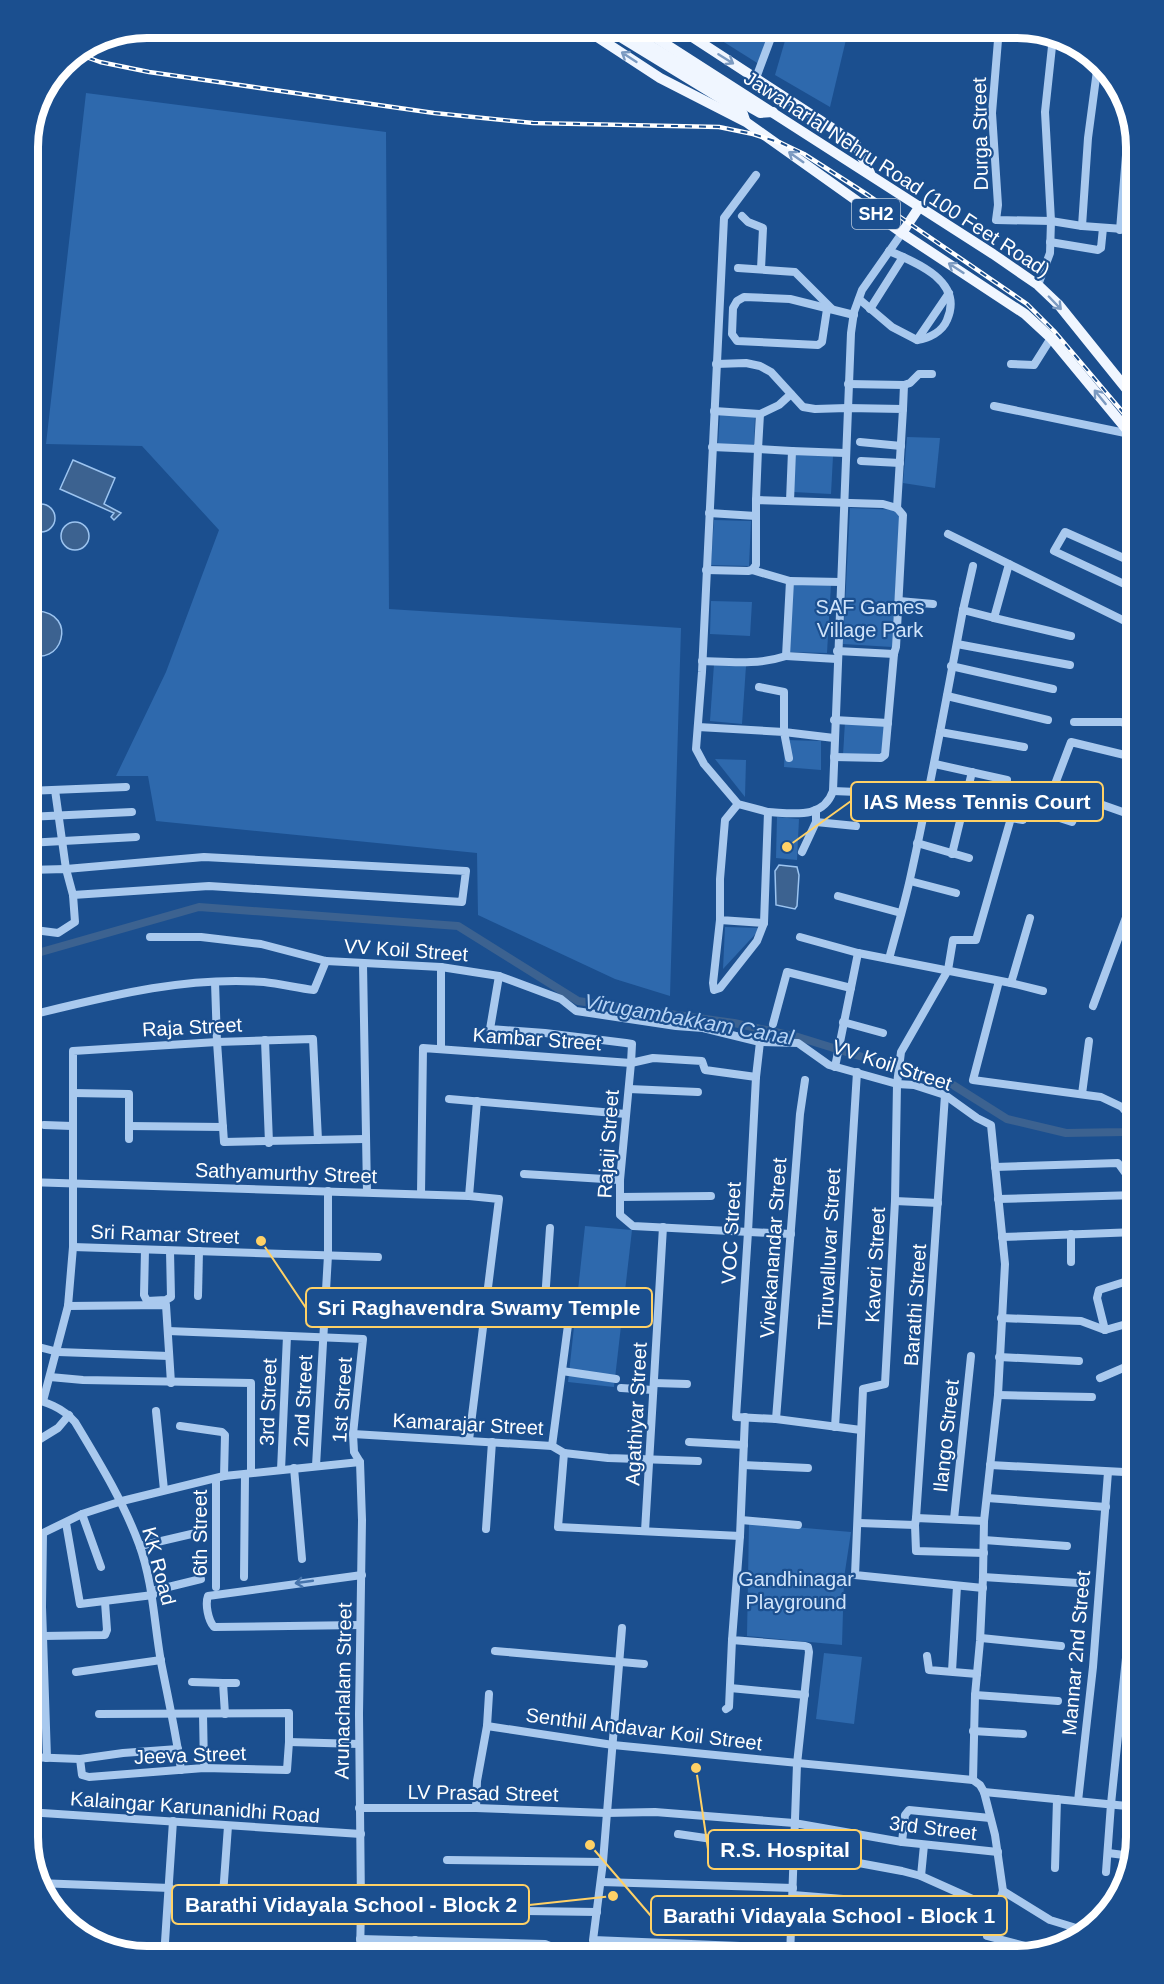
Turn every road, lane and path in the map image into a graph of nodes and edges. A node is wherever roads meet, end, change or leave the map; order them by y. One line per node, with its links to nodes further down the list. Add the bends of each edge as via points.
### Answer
1 (599, 38): 12 (main road, Jawaharlal Nehru Road (100 Feet Road) / SH2, one-way to 1, via 660,78)
2 (622, 38): 12 (main road, via 738,109)
3 (638, 38): 11 (main road, via 760,113)
4 (656, 38): 11 (main road, Jawaharlal Nehru Road (100 Feet Road) / SH2)
5 (694, 38): 10 (main road, one-way to 10)
6 (771, 38): 10 (street)
7 (998, 38): 18 (street, Durga Street, via 992,113 996,220)
8 (1052, 43): 18 (street, via 1045,112)
9 (1097, 73): 19 (street)
10 (756, 78): 15 (main road, via 855,143)
11 (773, 112): 15 (main road, Jawaharlal Nehru Road (100 Feet Road) / SH2)
12 (746, 122): 23 (main road, Jawaharlal Nehru Road (100 Feet Road) / SH2, one-way to 12)
13 (1126, 155): 21 (street)
14 (756, 175): 37 (street, via 724,218)
15 (871, 175): 16 (main road, Jawaharlal Nehru Road (100 Feet Road) / SH2)
16 (920, 206): 23 (main road); 29 (main road, Jawaharlal Nehru Road (100 Feet Road) / SH2)
17 (742, 216): 28 (street, via 763,228)
18 (1051, 221): 19 (street); 24 (street)
19 (1082, 226): 20 (street)
20 (1103, 228): 21 (street); 24 (street, via 1098,250)
21 (1120, 230): 22 (street)
22 (1126, 230)
23 (902, 233): 25 (street); 35 (main road, Jawaharlal Nehru Road (100 Feet Road) / SH2, one-way to 23, via 1025,314)
24 (1050, 242): 29 (street)
25 (889, 251): 26 (street); 31 (street)
26 (903, 257): 30 (street, via 926,269); 33 (street)
27 (738, 268): 28 (street)
28 (761, 269): 32 (street, via 795,272)
29 (1038, 285): 42 (main road, Jawaharlal Nehru Road (100 Feet Road) / SH2, one-way to 42)
30 (949, 293): 36 (street); 36 (street, via 952,309 945,326)
31 (859, 299): 33 (street); 34 (street)
32 (830, 309): 32 (street, via 790,299 744,297 733,308 732,334 737,341 818,345); 34 (street)
33 (870, 309): 36 (street)
34 (854, 315): 40 (street)
35 (1051, 338): 38 (street, via 1034,365); 49 (main road, Jawaharlal Nehru Road (100 Feet Road) / SH2, one-way to 35)
36 (917, 340)
37 (716, 364): 43 (street, via 760,366); 47 (street)
38 (1011, 364)
39 (932, 374): 41 (street, via 919,374)
40 (848, 384): 41 (street); 45 (street)
41 (904, 385): 46 (street)
42 (1126, 388)
43 (791, 394): 45 (street, via 803,407); 48 (street)
44 (994, 406): 50 (street)
45 (847, 408): 46 (street); 56 (street)
46 (903, 409): 52 (street)
47 (714, 411): 48 (street); 53 (street)
48 (760, 414): 54 (street)
49 (1126, 429)
50 (1126, 436)
51 (860, 442): 52 (street)
52 (901, 446): 58 (street)
53 (712, 447): 54 (street); 63 (street)
54 (758, 449): 55 (street); 59 (street)
55 (792, 451): 56 (street); 60 (street)
56 (845, 453): 61 (street)
57 (861, 461): 58 (street)
58 (900, 463): 62 (street)
59 (756, 500): 60 (street); 64 (street)
60 (790, 501): 61 (street)
61 (844, 502): 62 (street); 72 (street)
62 (897, 508): 74 (street, via 903,515)
63 (709, 513): 64 (street); 69 (street)
64 (756, 516): 70 (street)
65 (948, 534): 67 (street)
66 (1126, 559): 73 (street, via 1065,532 1054,551)
67 (1008, 564): 77 (street); 78 (street)
68 (973, 566): 76 (street)
69 (706, 570): 70 (street); 84 (street)
70 (753, 570): 71 (street)
71 (790, 581): 72 (street); 83 (street)
72 (841, 582): 82 (street)
73 (1126, 585)
74 (899, 601): 75 (street); 81 (street)
75 (933, 604)
76 (963, 610): 77 (street); 80 (street)
77 (994, 618): 79 (street)
78 (1126, 622)
79 (1071, 636)
80 (957, 644): 85 (street); 86 (street)
81 (894, 654): 82 (street); 93 (street)
82 (837, 655): 83 (street); 90 (street)
83 (786, 656): 84 (street, via 750,663)
84 (702, 661): 95 (street)
85 (951, 666): 88 (street); 89 (street)
86 (1070, 666)
87 (759, 687): 96 (street, via 784,692)
88 (1053, 689)
89 (947, 696): 91 (street); 97 (street)
90 (834, 720): 93 (street); 98 (street)
91 (1048, 720)
92 (1074, 722): 94 (street)
93 (888, 723): 101 (street, via 884,757)
94 (1126, 724)
95 (698, 727): 96 (street); 112 (street, via 696,749)
96 (784, 732): 98 (street); 102 (street)
97 (940, 732): 99 (street); 103 (street)
98 (834, 738): 101 (street)
99 (1024, 747)
100 (1126, 755): 110 (street, via 1071,742)
101 (834, 757): 109 (street)
102 (789, 758)
103 (935, 764): 104 (street); 124 (street)
104 (972, 772): 105 (street); 126 (street)
105 (1007, 780)
106 (126, 787): 107 (street)
107 (55, 790): 108 (street); 117 (street)
108 (38, 791)
109 (833, 791): 111 (street); 113 (street, via 830,801)
110 (1052, 791): 116 (street, via 1044,813 1072,822 1083,798); 147 (street, via 1035,786 1023,820 1011,818 976,940 953,940)
111 (881, 793)
112 (738, 804): 115 (street); 137 (street, via 725,820)
113 (816, 810): 115 (street); 119 (street)
114 (132, 812): 117 (street)
115 (768, 812): 138 (street)
116 (1126, 813)
117 (59, 815): 118 (street); 122 (street)
118 (38, 816)
119 (816, 822): 120 (street); 125 (street)
120 (856, 826)
121 (136, 837): 122 (street)
122 (61, 841): 123 (street); 128 (street)
123 (38, 842)
124 (917, 843): 126 (street); 130 (street)
125 (802, 852)
126 (952, 854): 127 (street)
127 (969, 858)
128 (66, 869): 129 (street); 132 (street); 132 (street, via 204,857 465,870 462,902 209,886)
129 (38, 870)
130 (909, 881): 131 (street); 134 (street)
131 (956, 893)
132 (73, 895): 139 (street, via 75,922 58,933)
133 (838, 896): 134 (street)
134 (901, 913): 143 (street)
135 (1030, 918): 151 (street)
136 (1126, 918): 154 (street)
137 (720, 920): 138 (street); 138 (street, via 714,990 720,988 757,941)
138 (764, 923)
139 (38, 930)
140 (150, 937): 144 (street, VV Koil Street, via 201,937 261,944)
141 (800, 937): 142 (street)
142 (858, 952): 143 (street); 152 (street)
143 (889, 959): 147 (street)
144 (326, 961): 145 (street, VV Koil Street); 150 (street, via 314,990 265,982)
145 (363, 964): 146 (street, VV Koil Street); 184 (street)
146 (441, 967): 148 (street, VV Koil Street); 163 (street)
147 (948, 970): 149 (street); 169 (street, Kaveri Street, via 901,1052)
148 (499, 976): 162 (street, VV Koil Street, via 561,999 576,1011 703,1028); 164 (street, via 490,1029 632,1044)
149 (999, 981): 151 (street); 173 (street, via 973,1080)
150 (215, 982): 155 (street, via 144,988); 161 (street)
151 (1011, 983): 153 (street)
152 (851, 988): 156 (street); 157 (street, via 787,972)
153 (1043, 991)
154 (1093, 1006)
155 (38, 1013)
156 (843, 1022): 158 (street); 165 (street)
157 (773, 1024)
158 (883, 1033)
159 (265, 1040): 161 (street, Raja Street); 185 (street, Raja Street, via 313,1039); 186 (street)
160 (1089, 1041): 173 (street)
161 (217, 1042): 172 (street, Raja Street, via 73,1051); 182 (street)
162 (760, 1042): 165 (street, VV Koil Street, via 798,1043); 167 (street, VOC Street)
163 (441, 1049): 164 (street, Kambar Street); 195 (street, via 423,1048)
164 (631, 1063): 167 (street, Kambar Street, via 653,1058 702,1061 705,1070); 170 (street, Rajaji Street)
165 (835, 1066): 166 (street, VV Koil Street)
166 (857, 1072): 169 (street, VV Koil Street); 250 (street, Tiruvalluvar Street)
167 (756, 1077): 205 (street, VOC Street)
168 (805, 1080): 207 (street, Vivekanandar Street)
169 (897, 1083): 174 (street, VV Koil Street); 201 (street, Kaveri Street)
170 (628, 1089): 171 (street); 178 (street, Rajaji Street)
171 (698, 1092)
172 (73, 1093): 180 (street); 181 (street, via 129,1094)
173 (1082, 1094): 177 (street, via 1101,1097)
174 (945, 1095): 187 (street, VV Koil Street, via 991,1125); 202 (street, Barathi Street)
175 (450, 1099): 176 (street)
176 (477, 1101): 178 (street); 197 (street)
177 (1126, 1111)
178 (626, 1114): 190 (street, Rajaji Street)
179 (44, 1125): 180 (street)
180 (72, 1126): 192 (street)
181 (129, 1126): 182 (street); 183 (street)
182 (223, 1126): 186 (street, via 224,1142)
183 (129, 1139)
184 (365, 1139): 185 (street); 194 (street)
185 (318, 1140): 186 (street)
186 (269, 1143)
187 (995, 1167): 189 (street, via 1118,1163); 200 (street)
188 (524, 1174): 190 (street)
189 (1126, 1174)
190 (620, 1180): 199 (street, Rajaji Street)
191 (38, 1182): 192 (street, Sathyamurthy Street)
192 (72, 1183): 193 (street, Sathyamurthy Street); 210 (street)
193 (328, 1191): 194 (street, Sathyamurthy Street); 214 (street, 2nd Street)
194 (367, 1192): 195 (street, Sathyamurthy Street)
195 (422, 1194): 197 (street, Sathyamurthy Street)
196 (1126, 1195): 200 (street)
197 (469, 1196): 254 (street, Sathyamurthy Street, via 499,1199)
198 (711, 1196): 199 (street)
199 (620, 1197): 203 (street, Rajaji Street, via 622,1219 633,1226)
200 (998, 1199): 209 (street)
201 (895, 1201): 202 (street); 251 (street, Kaveri Street, via 885,1384 863,1389)
202 (938, 1203): 280 (street, Barathi Street)
203 (663, 1227): 205 (street); 239 (street, Agathiyar Street)
204 (550, 1228): 233 (street, via 544,1300 564,1301 570,1310)
205 (748, 1232): 207 (street); 247 (street, VOC Street, via 736,1416)
206 (1126, 1232): 208 (street)
207 (791, 1234): 248 (street, Vivekanandar Street)
208 (1071, 1234): 209 (street); 216 (street)
209 (1002, 1237): 220 (street, via 1005,1264)
210 (73, 1248): 211 (street, Sri Ramar Street); 219 (street)
211 (145, 1250): 212 (street, Sri Ramar Street); 212 (street, via 147,1300 171,1298)
212 (170, 1251): 213 (street, Sri Ramar Street)
213 (199, 1251): 214 (street, Sri Ramar Street); 218 (street)
214 (327, 1254): 215 (street, Sri Ramar Street); 225 (street, 2nd Street)
215 (378, 1257)
216 (1071, 1262)
217 (1126, 1281): 222 (street, via 1099,1290 1097,1298)
218 (198, 1296)
219 (68, 1306): 223 (street, via 166,1305); 227 (street)
220 (1001, 1318): 222 (street, via 1081,1321); 230 (street)
221 (1126, 1324): 222 (street)
222 (1105, 1330)
223 (168, 1331): 224 (street); 228 (street)
224 (287, 1336): 225 (street); 268 (street, 3rd Street)
225 (323, 1337): 252 (street, 1st Street, via 363,1339); 265 (street, 2nd Street)
226 (38, 1347): 227 (street)
227 (57, 1352): 228 (street); 234 (street)
228 (169, 1356): 237 (street)
229 (971, 1356): 279 (street, Ilango Street)
230 (999, 1357): 231 (street); 241 (street)
231 (1079, 1360)
232 (1126, 1367): 235 (street)
233 (562, 1371): 236 (street); 258 (street)
234 (50, 1377): 237 (street); 244 (street)
235 (1100, 1378)
236 (616, 1379)
237 (173, 1382): 271 (street, via 251,1383)
238 (687, 1384): 239 (street)
239 (654, 1386): 240 (street); 260 (street, Agathiyar Street)
240 (621, 1388)
241 (998, 1395): 242 (street); 264 (street)
242 (1092, 1397)
243 (38, 1400): 244 (street, KK Road)
244 (43, 1401): 246 (street, KK Road)
245 (156, 1410): 273 (street)
246 (69, 1415): 253 (street, via 58,1428); 275 (street, KK Road)
247 (745, 1417): 248 (street); 257 (street)
248 (776, 1419): 250 (street)
249 (180, 1426): 272 (street, 6th Street, via 225,1435)
250 (835, 1427): 251 (street)
251 (861, 1430): 283 (street)
252 (353, 1434): 254 (street, Kamarajar Street); 262 (street, 1st Street, via 354,1452)
253 (38, 1440)
254 (469, 1440): 255 (street, Kamarajar Street)
255 (492, 1442): 258 (street, Kamarajar Street); 285 (street)
256 (689, 1442): 257 (street)
257 (744, 1445): 263 (street)
258 (552, 1446): 259 (street, Kamarajar Street)
259 (564, 1453): 260 (street, Kamarajar Street); 286 (street, via 558,1527)
260 (650, 1459): 261 (street, Kamarajar Street); 286 (street, Agathiyar Street)
261 (698, 1461)
262 (360, 1462): 265 (street); 297 (street, Arunachalam Street)
263 (743, 1465): 267 (street); 278 (street)
264 (990, 1465): 269 (street); 274 (street)
265 (316, 1466): 266 (street)
266 (294, 1468): 268 (street); 294 (street)
267 (808, 1468)
268 (281, 1470): 271 (street)
269 (1108, 1472): 270 (street); 276 (street, Mannar 2nd Street)
270 (1124, 1472)
271 (248, 1474): 272 (street); 298 (street)
272 (220, 1478): 273 (street); 303 (street, 6th Street)
273 (164, 1490): 275 (street)
274 (987, 1498): 276 (street); 281 (street)
275 (122, 1501): 277 (street); 291 (street, KK Road)
276 (1106, 1507): 351 (street, Mannar 2nd Street)
277 (82, 1514): 282 (street); 296 (street)
278 (741, 1520): 284 (street); 289 (street)
279 (954, 1520): 280 (street); 281 (street)
280 (916, 1521): 283 (street); 293 (street, Barathi Street, via 916,1551)
281 (984, 1521): 290 (street)
282 (66, 1523): 287 (street); 306 (street, via 80,1604)
283 (859, 1523): 302 (street, via 855,1575)
284 (798, 1525)
285 (486, 1528)
286 (645, 1531): 289 (street)
287 (38, 1532)
288 (200, 1532): 291 (street)
289 (740, 1536): 311 (street)
290 (984, 1540): 292 (street); 293 (street)
291 (140, 1546): 305 (street, KK Road)
292 (1067, 1546)
293 (984, 1553): 299 (street)
294 (302, 1559)
295 (38, 1564): 309 (street)
296 (101, 1567)
297 (362, 1575): 307 (street, Arunachalam Street); 307 (street, one-way to 307, via 208,1596 206,1600 214,1627)
298 (244, 1577)
299 (983, 1577): 301 (street); 304 (street)
300 (201, 1579): 305 (street)
301 (1078, 1583)
302 (957, 1586): 304 (street); 319 (street)
303 (216, 1587)
304 (983, 1587): 310 (street)
305 (152, 1593): 306 (street); 316 (street, KK Road)
306 (105, 1602): 309 (street, via 105,1635)
307 (360, 1625): 339 (street, Arunachalam Street)
308 (622, 1628): 317 (street)
309 (43, 1636): 343 (street)
310 (981, 1638): 312 (street); 321 (street)
311 (732, 1640): 325 (street); 327 (street, via 808,1647)
312 (1061, 1646)
313 (495, 1651): 317 (street)
314 (927, 1656): 319 (street, via 929,1670)
315 (1126, 1658): 352 (street)
316 (161, 1660): 320 (street); 331 (street, KK Road)
317 (620, 1661): 318 (street); 340 (street)
318 (644, 1664)
319 (952, 1671): 321 (street)
320 (76, 1672)
321 (977, 1674): 328 (street)
322 (192, 1682): 323 (street)
323 (223, 1683): 324 (street); 334 (street)
324 (236, 1683)
325 (730, 1688): 327 (street); 330 (street)
326 (489, 1694): 335 (street)
327 (805, 1695): 345 (street)
328 (975, 1695): 329 (street); 336 (street)
329 (1058, 1701)
330 (726, 1710)
331 (173, 1713): 332 (street); 333 (street); 341 (street, KK Road)
332 (99, 1714)
333 (203, 1714): 334 (street); 346 (street)
334 (225, 1714): 338 (street, via 289,1713)
335 (487, 1726): 340 (street, Senthil Andavar Koil Street); 355 (street)
336 (974, 1731): 337 (street); 348 (street)
337 (1023, 1734)
338 (290, 1742): 339 (street); 346 (street, Jeeva Street, via 287,1770)
339 (359, 1744): 354 (street, Arunachalam Street)
340 (613, 1745): 345 (street, Senthil Andavar Koil Street); 357 (street)
341 (178, 1749): 344 (street); 347 (street, KK Road)
342 (38, 1758): 343 (street)
343 (47, 1758): 344 (street)
344 (80, 1759): 347 (street, Jeeva Street, via 82,1775 89,1777)
345 (797, 1764): 348 (street, Senthil Andavar Koil Street); 360 (street)
346 (204, 1768): 347 (street, Jeeva Street)
347 (181, 1770)
348 (973, 1780): 349 (street)
349 (984, 1792): 350 (street); 358 (street)
350 (1057, 1799): 351 (street); 372 (street)
351 (1078, 1801): 352 (street)
352 (1111, 1804): 353 (street); 368 (street)
353 (1126, 1806)
354 (359, 1808): 355 (street, LV Prasad Street); 362 (street, Arunachalam Street)
355 (476, 1808): 357 (street, LV Prasad Street)
356 (38, 1813): 359 (street, Kalaingar Karunanidhi Road)
357 (606, 1813): 360 (street, LV Prasad Street, via 656,1812); 371 (street)
358 (990, 1818): 364 (street, via 909,1810); 367 (street)
359 (174, 1821): 361 (street, Kalaingar Karunanidhi Road); 377 (street)
360 (794, 1824): 364 (street, 3rd Street); 366 (street)
361 (228, 1826): 362 (street, Kalaingar Karunanidhi Road); 380 (street, via 223,1895)
362 (360, 1834): 380 (street, Arunachalam Street)
363 (678, 1834): 366 (street)
364 (902, 1842): 365 (street, 3rd Street)
365 (924, 1845): 367 (street, 3rd Street); 374 (street)
366 (794, 1851): 374 (street); 379 (street)
367 (998, 1852): 378 (street)
368 (1108, 1853): 369 (street); 373 (street)
369 (1125, 1855)
370 (447, 1860): 371 (street)
371 (603, 1862): 375 (street)
372 (1055, 1868)
373 (1106, 1872)
374 (921, 1876): 383 (street)
375 (600, 1882): 379 (street); 384 (street)
376 (48, 1883): 377 (street)
377 (170, 1888): 389 (street)
378 (1003, 1891): 383 (street); 385 (street, via 1050,1920)
379 (793, 1892): 382 (street); 382 (street, via 844,1902 841,1913)
380 (361, 1905): 386 (street, Arunachalam Street)
381 (440, 1910): 384 (street)
382 (793, 1910): 395 (street)
383 (997, 1910): 396 (street, via 987,1936)
384 (597, 1912): 394 (street, via 593,1940)
385 (1077, 1928)
386 (360, 1939): 387 (street); 390 (street, Arunachalam Street)
387 (383, 1940): 388 (street); 391 (street)
388 (415, 1940): 392 (street); 393 (street)
389 (165, 1946)
390 (360, 1946)
391 (383, 1946)
392 (415, 1946)
393 (550, 1946)
394 (692, 1946)
395 (791, 1946)
396 (1025, 1946)

